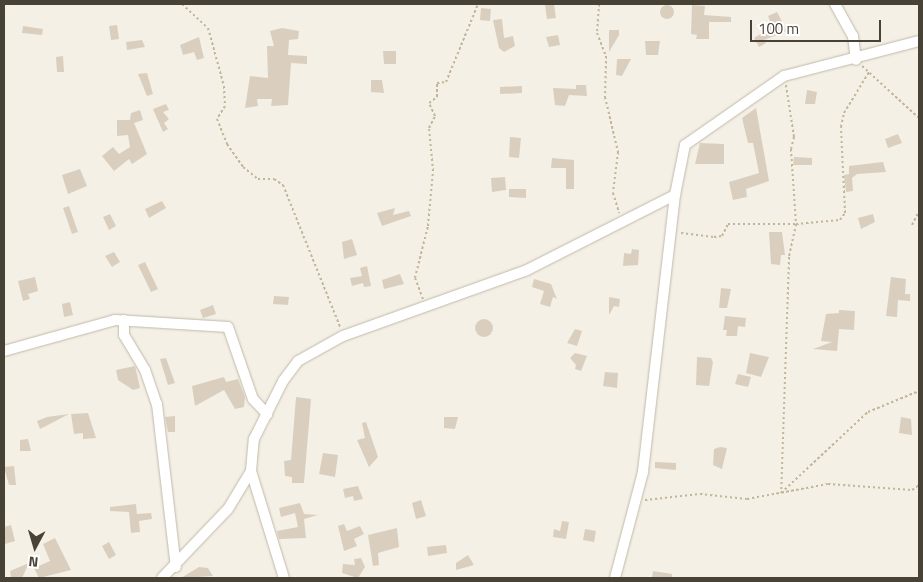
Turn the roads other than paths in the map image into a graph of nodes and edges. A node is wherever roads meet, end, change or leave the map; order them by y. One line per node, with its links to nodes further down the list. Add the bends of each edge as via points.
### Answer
1 (835, 4): 3 (street, via 853,36)
2 (919, 41): 3 (street)
3 (856, 60): 4 (street, via 784,76 685,145)
4 (675, 195): 7 (street, via 620,220 527,270 343,336 298,361); 12 (street, via 643,472)
5 (124, 320): 6 (street, via 66,331); 7 (street, via 228,327 254,399); 9 (street, via 124,335 145,370 157,404)
6 (4, 351)
7 (267, 414): 8 (street, via 254,438)
8 (251, 471): 9 (street, via 228,509); 11 (street)
9 (176, 567): 10 (street)
10 (162, 578)
11 (284, 578)
12 (615, 578)

